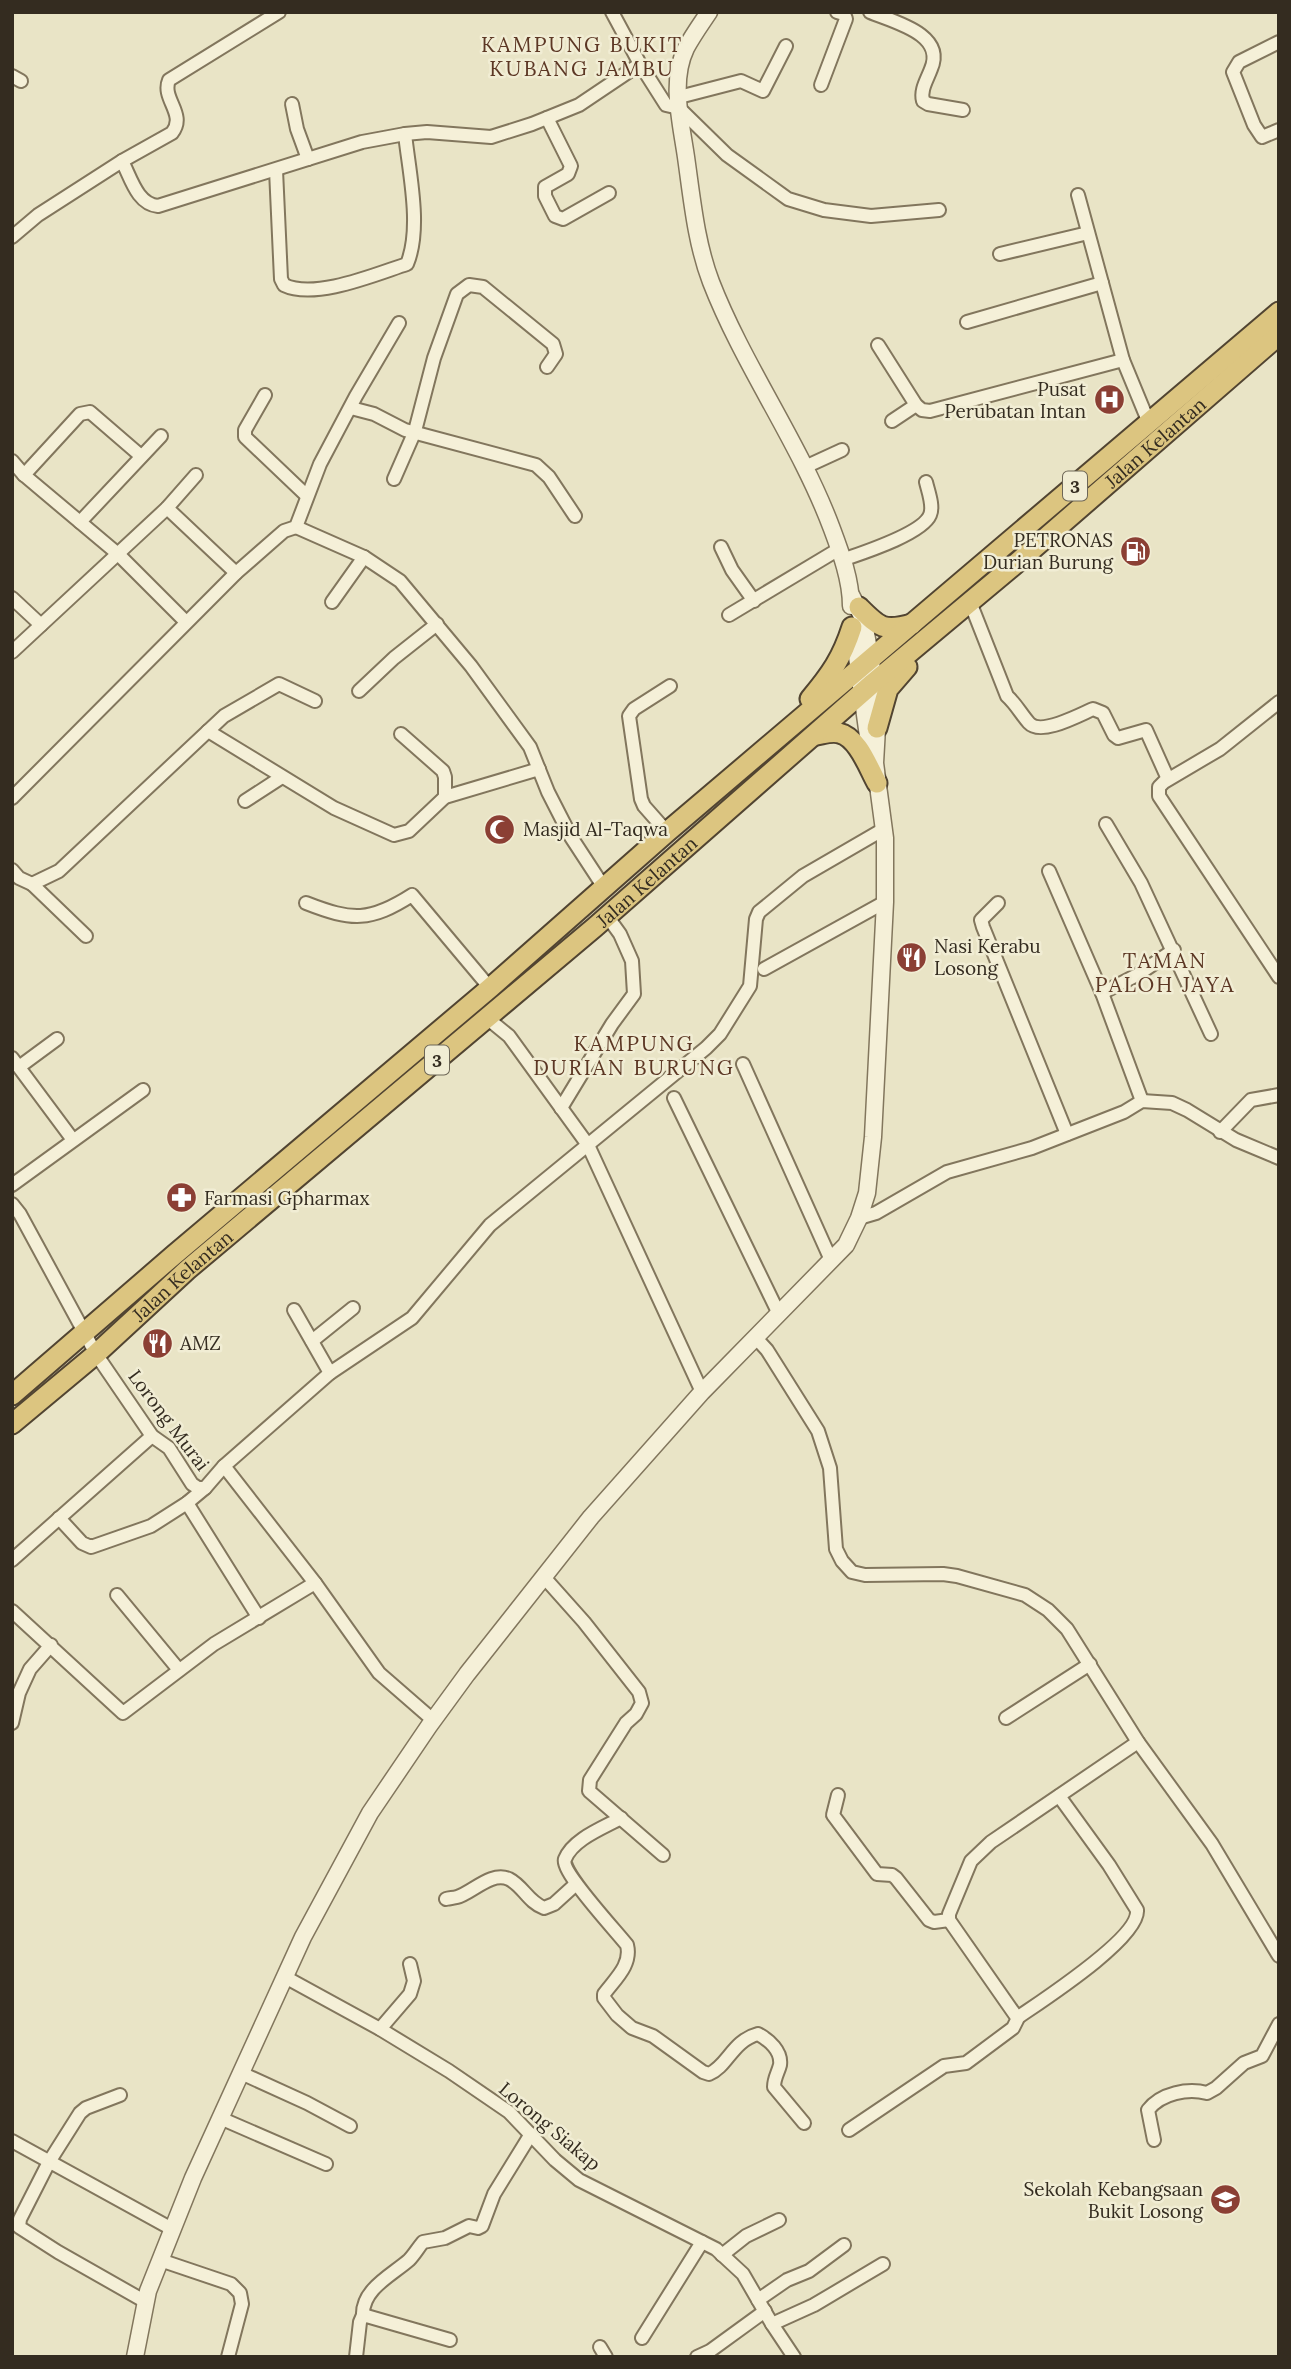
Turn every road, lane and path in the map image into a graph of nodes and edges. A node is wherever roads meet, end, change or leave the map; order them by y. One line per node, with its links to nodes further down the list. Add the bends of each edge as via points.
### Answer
1 (279, 12): 17 (street, via 169,80 166,90 177,115 176,127)
2 (612, 12): 8 (street)
3 (709, 12): 10 (street, via 678,72)
4 (870, 12): 12 (street, via 924,36 932,47 934,62 921,93 923,101)
5 (843, 13): 9 (street, via 846,19)
6 (1279, 42): 14 (street, via 1239,62 1233,72 1262,137)
7 (786, 46): 10 (street, via 763,91 733,81)
8 (640, 64): 10 (street, via 666,105); 13 (street, via 586,101)
9 (821, 85)
10 (679, 102): 21 (street, via 727,155 788,199 824,210 871,216); 43 (street, via 693,206 710,280)
11 (292, 104): 16 (street)
12 (962, 110)
13 (547, 118): 15 (street, via 491,137); 19 (street, via 571,166 568,174 545,187 555,216 562,219)
14 (1279, 130)
15 (405, 134): 16 (street); 18 (street, via 414,226 407,264 346,284 306,289 284,285)
16 (308, 159): 18 (street)
17 (122, 161): 18 (street, via 141,199 158,206); 23 (street)
18 (276, 170)
19 (609, 193)
20 (1077, 195): 22 (street)
21 (939, 210)
22 (1088, 233): 24 (street); 25 (street)
23 (12, 237)
24 (1000, 254)
25 (1102, 284): 27 (street); 31 (street)
26 (1279, 312): 37 (highway, Jalan Kelantan / 3)
27 (967, 322)
28 (399, 323): 35 (street)
29 (1279, 335): 62 (highway, Jalan Kelantan / 3)
30 (878, 345): 34 (street)
31 (1123, 360): 34 (street, via 930,411); 37 (street)
32 (547, 367): 38 (street, via 556,354 553,344 482,287 469,285 457,294)
33 (265, 395): 48 (street, via 244,438)
34 (916, 405): 36 (street)
35 (351, 408): 38 (street); 48 (street)
36 (891, 421)
37 (1149, 423): 66 (highway, Jalan Kelantan / 3)
38 (415, 431): 46 (street); 50 (street, via 536,465)
39 (161, 436): 41 (street)
40 (842, 450): 43 (street)
41 (141, 456): 44 (street, via 85,411); 51 (street)
42 (12, 461): 44 (street)
43 (805, 467): 55 (street)
44 (24, 475): 51 (street)
45 (196, 475): 49 (street)
46 (394, 479)
47 (926, 482): 55 (street, via 931,507 927,519 900,538)
48 (307, 496): 52 (street)
49 (167, 508): 54 (street); 57 (street)
50 (575, 516)
51 (80, 522): 54 (street)
52 (296, 527): 56 (street); 57 (street, via 284,531)
53 (721, 547): 59 (street)
54 (118, 554): 65 (street); 68 (street)
55 (841, 554): 59 (street); 60 (street)
56 (364, 557): 61 (street); 67 (street, via 400,581)
57 (236, 573): 65 (street)
58 (12, 598): 68 (street)
59 (754, 601): 63 (street)
60 (855, 601): 66 (highway, via 876,623 893,629); 69 (street); 71 (street)
61 (332, 602)
62 (970, 602): 64 (highway, Jalan Kelantan / 3); 84 (street, via 1007,696 1030,724 1049,727 1093,709 1103,713 1118,738 1146,730)
63 (729, 615)
64 (946, 621): 71 (highway, Jalan Kelantan / 3); 76 (highway, via 888,688)
65 (186, 622): 87 (street)
66 (915, 623): 71 (highway, Jalan Kelantan / 3)
67 (437, 624): 73 (street); 82 (street, via 530,747)
68 (41, 625): 70 (street)
69 (852, 627): 71 (street); 80 (highway, via 832,673)
70 (12, 652)
71 (865, 677): 76 (street); 79 (highway, Jalan Kelantan / 3); 80 (highway, Jalan Kelantan / 3); 81 (street, via 869,748)
72 (670, 686): 91 (street, via 629,716 641,799)
73 (359, 691)
74 (315, 701): 77 (street, via 285,685 274,685)
75 (1279, 702): 84 (street, via 1220,749)
76 (877, 728): 81 (street)
77 (208, 730): 83 (street); 94 (street, via 67,864)
78 (401, 734): 86 (street, via 443,771)
79 (816, 735): 85 (highway, via 836,732 847,737); 99 (highway, Jalan Kelantan / 3)
80 (759, 754): 91 (highway, Jalan Kelantan / 3)
81 (875, 763): 85 (street)
82 (539, 769): 86 (street); 95 (street, via 571,837)
83 (282, 777): 86 (street, via 334,808 394,835 409,831); 88 (street)
84 (1168, 779): 104 (street, via 1158,788 1159,796)
85 (877, 783): 90 (street)
86 (445, 797)
87 (12, 798)
88 (246, 801)
89 (1106, 824): 102 (street)
90 (884, 828): 96 (street); 120 (street, via 803,876 760,912 750,986 720,1034)
91 (667, 832): 95 (highway, Jalan Kelantan / 3)
92 (1049, 871): 106 (street)
93 (14, 878): 94 (street)
94 (33, 884): 101 (street)
95 (605, 889): 100 (highway, Jalan Kelantan / 3)
96 (885, 902): 103 (street); 124 (street, via 873,1136 867,1194)
97 (306, 903): 105 (street, via 356,917 386,911 412,895)
98 (998, 903): 118 (street, via 981,920 983,927)
99 (601, 921): 100 (highway, via 562,938); 107 (highway, Jalan Kelantan / 3); 116 (street, via 620,934 632,961 634,994)
100 (555, 933): 105 (highway, Jalan Kelantan / 3)
101 (86, 936)
102 (1174, 950): 106 (street); 108 (street)
103 (764, 970)
104 (1279, 977)
105 (490, 988): 129 (highway, Jalan Kelantan / 3)
106 (1102, 993): 115 (street)
107 (487, 1018): 116 (street, via 509,1036); 132 (highway, Jalan Kelantan / 3, via 187,1270)
108 (1211, 1034)
109 (57, 1039): 110 (street)
110 (15, 1062): 119 (street)
111 (743, 1064): 125 (street)
112 (143, 1090): 119 (street)
113 (1279, 1095): 117 (street, via 1251,1100)
114 (674, 1098): 128 (street)
115 (1142, 1101): 117 (street, via 1172,1103); 118 (street)
116 (561, 1108): 120 (street)
117 (1220, 1132): 121 (street)
118 (1067, 1134): 124 (street, via 947,1171 876,1213)
119 (73, 1140): 122 (street)
120 (588, 1145): 133 (street, via 490,1224 412,1318); 134 (street)
121 (1279, 1158)
122 (12, 1185)
123 (15, 1212): 129 (street, Lorong Murai)
124 (859, 1218): 125 (street, via 846,1245)
125 (831, 1260): 128 (street)
126 (353, 1308): 131 (street)
127 (293, 1310): 131 (street)
128 (779, 1314): 130 (street)
129 (85, 1333): 132 (street, Lorong Murai); 135 (highway, Jalan Kelantan / 3)
130 (756, 1338): 134 (street); 149 (street, via 823,1443 830,1468 836,1549 852,1572 943,1574 1025,1595 1068,1629)
131 (312, 1341): 133 (street)
132 (96, 1354): 136 (highway, Jalan Kelantan / 3); 137 (street, Lorong Murai)
133 (330, 1373): 138 (street)
134 (702, 1392): 143 (street, via 590,1517)
135 (12, 1395)
136 (12, 1424)
137 (152, 1436): 139 (street, Lorong Murai, via 169,1448 192,1485); 141 (street)
138 (225, 1466): 139 (street); 144 (street)
139 (205, 1488): 140 (street)
140 (187, 1503): 141 (street, via 151,1526 91,1547); 147 (street)
141 (59, 1518): 142 (street)
142 (12, 1560)
143 (544, 1576): 153 (street); 158 (street, via 639,1692 642,1703 588,1786)
144 (315, 1583): 147 (street); 153 (street, via 379,1673)
145 (117, 1595): 150 (street)
146 (12, 1611): 148 (street)
147 (259, 1618): 150 (street)
148 (51, 1645): 150 (street, via 123,1713); 151 (street)
149 (1090, 1664): 152 (street); 155 (street)
150 (179, 1670)
151 (16, 1690): 154 (street)
152 (1006, 1718)
153 (433, 1720): 165 (street, via 370,1813)
154 (12, 1723)
155 (1138, 1742): 157 (street); 163 (street, via 1212,1844)
156 (838, 1795): 162 (street, via 833,1815 877,1874 896,1878 929,1920)
157 (1059, 1796): 162 (street, via 971,1861); 166 (street, via 1109,1865 1138,1916 1090,1966)
158 (621, 1818): 159 (street); 160 (street, via 585,1838 567,1855 564,1867)
159 (663, 1855)
160 (576, 1884): 161 (street, via 544,1908 509,1879 500,1878); 172 (street, via 627,1945 627,1963 604,1994 617,2015 709,2074 750,2036 768,2039 780,2063 774,2087)
161 (446, 1899)
162 (948, 1920): 166 (street)
163 (1279, 1955)
164 (410, 1964): 168 (street, via 414,1981 410,1994)
165 (285, 1977): 168 (street, Lorong Siakap); 169 (street)
166 (1017, 2018): 174 (street, via 1009,2032 966,2063 944,2066)
167 (1279, 2024): 176 (street, via 1262,2056 1244,2063 1216,2088 1207,2093 1194,2089 1174,2094 1153,2104 1148,2110)
168 (380, 2029): 175 (street, Lorong Siakap, via 469,2084)
169 (241, 2073): 171 (street); 173 (street)
170 (120, 2095): 178 (street, via 86,2108)
171 (220, 2118): 179 (street); 181 (street)
172 (804, 2123)
173 (350, 2126)
174 (849, 2130)
175 (531, 2134): 182 (street, Lorong Siakap, via 579,2180); 189 (street, via 494,2194 482,2226 423,2242 412,2258 370,2292 362,2306)
176 (1154, 2140)
177 (12, 2141): 178 (street)
178 (49, 2162): 181 (street); 187 (street, via 19,2227)
179 (327, 2165)
180 (779, 2220): 184 (street, via 746,2236)
181 (172, 2229): 185 (street)
182 (702, 2242): 184 (street, Lorong Siakap); 191 (street)
183 (844, 2245): 188 (street, via 809,2272 787,2280)
184 (722, 2255): 188 (street, Lorong Siakap, via 743,2274)
185 (160, 2260): 187 (street); 194 (street, via 231,2284 240,2292 242,2304)
186 (883, 2264): 190 (street)
187 (146, 2302): 193 (street)
188 (762, 2305): 190 (street, Lorong Siakap); 196 (street)
189 (363, 2315): 192 (street); 195 (street)
190 (772, 2324): 197 (street, Lorong Siakap)
191 (642, 2338)
192 (450, 2340)
193 (135, 2357)
194 (228, 2357)
195 (356, 2357)
196 (697, 2357)
197 (794, 2357)

